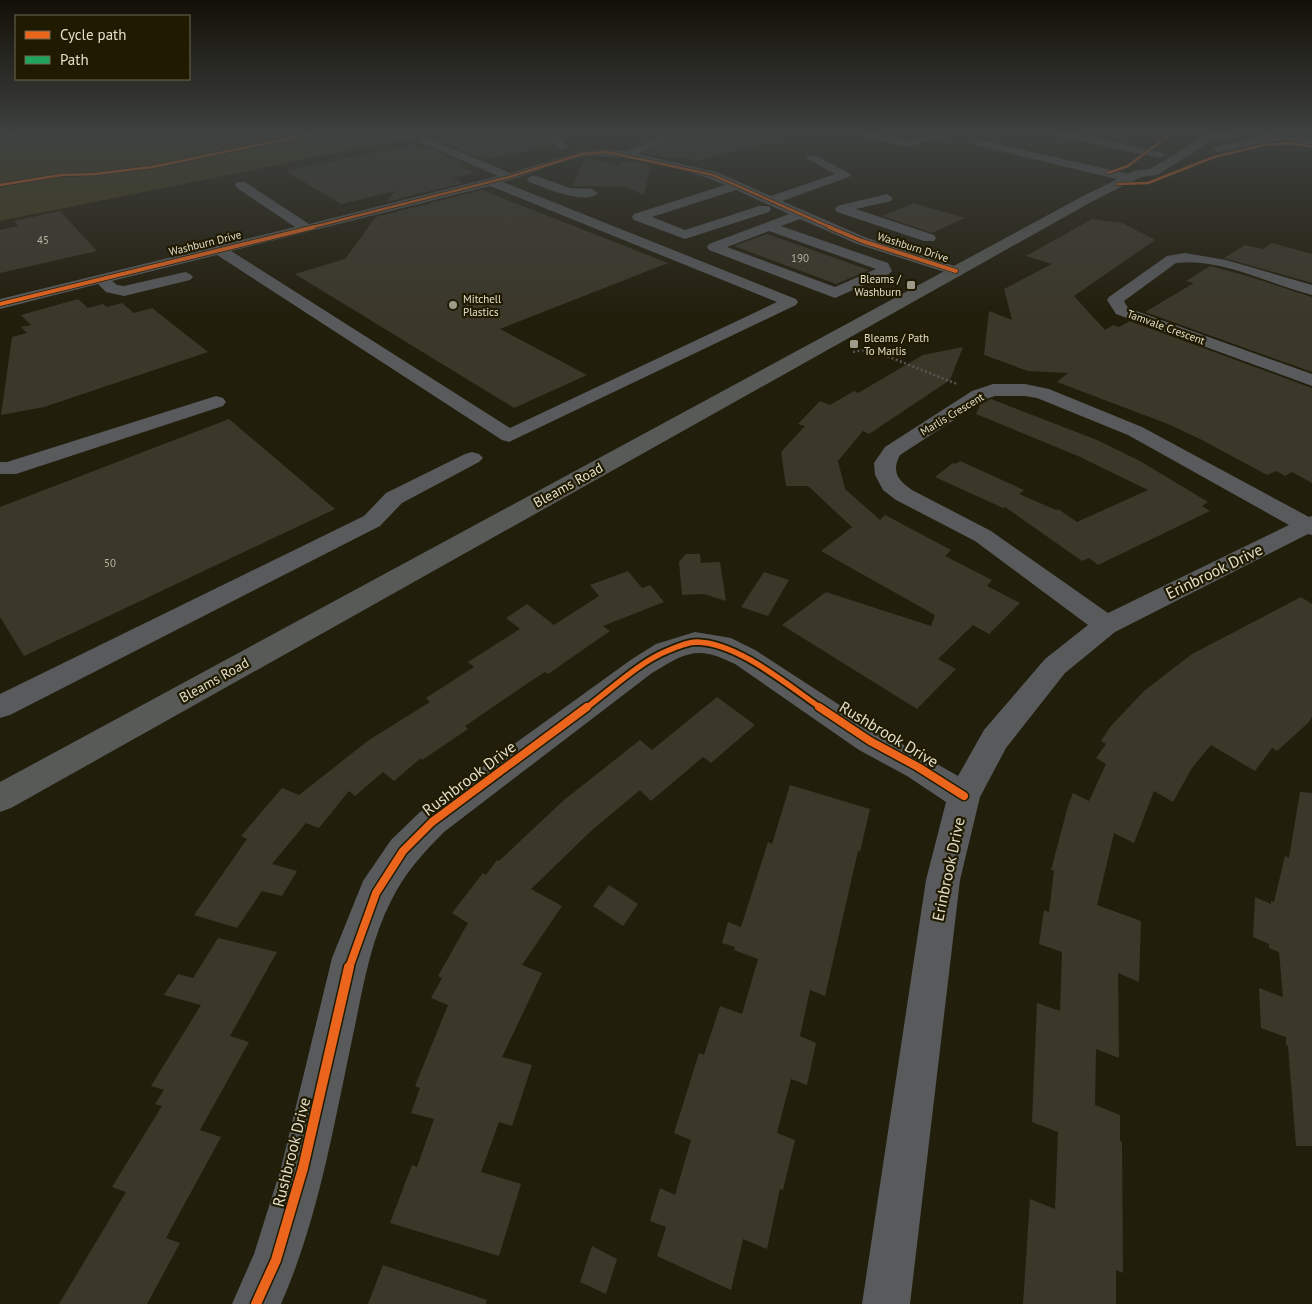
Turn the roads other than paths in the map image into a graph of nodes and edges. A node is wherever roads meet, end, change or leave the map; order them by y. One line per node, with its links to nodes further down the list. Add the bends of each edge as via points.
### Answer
1 (254, 194): 13 (street)
2 (443, 194): 13 (street, Washburn Drive)
3 (521, 194): 15 (street, via 790,302 509,436 231,265)
4 (710, 194): 9 (street, via 639,217 685,235)
5 (757, 194): 9 (street, Washburn Drive)
6 (796, 194): 9 (street)
7 (1101, 194): 16 (main road, Bleams Road)
8 (887, 198): 10 (street)
9 (776, 202): 11 (street, Washburn Drive)
10 (842, 209): 11 (street); 14 (street)
11 (805, 216): 12 (street); 16 (street, Washburn Drive, via 862,241)
12 (768, 226): 12 (street, via 714,247 835,294 884,271 883,266)
13 (306, 228): 15 (street, Washburn Drive)
14 (929, 238)
15 (219, 250): 18 (street, Washburn Drive)
16 (956, 271): 29 (main road, Bleams Road)
17 (199, 274): 18 (street, via 124,291 112,289)
18 (100, 279): 20 (street, Washburn Drive)
19 (1312, 290): 21 (street, Tamvale Crescent, via 1215,262 1177,258 1115,300 1122,311 1133,316)
20 (0, 303)
21 (1312, 380)
22 (216, 402): 24 (street, via 8,469)
23 (472, 458): 27 (street, via 394,498 372,521)
24 (0, 468)
25 (1311, 526): 26 (street, Erinbrook Drive); 26 (street, Marlis Crescent, via 1135,431 1042,393 993,390 979,395 892,451 885,463 886,475 892,485 984,536)
26 (1106, 625): 28 (street, Erinbrook Drive, via 1055,666 995,739)
27 (0, 707)
28 (964, 796): 30 (street, Rushbrook Drive, via 870,741 745,657 721,645 696,642 666,651 642,666 432,822 403,851 376,893 351,958 303,1168 279,1251); 31 (street, Erinbrook Drive, via 943,880)
29 (0, 798)
30 (256, 1304)
31 (886, 1304)

